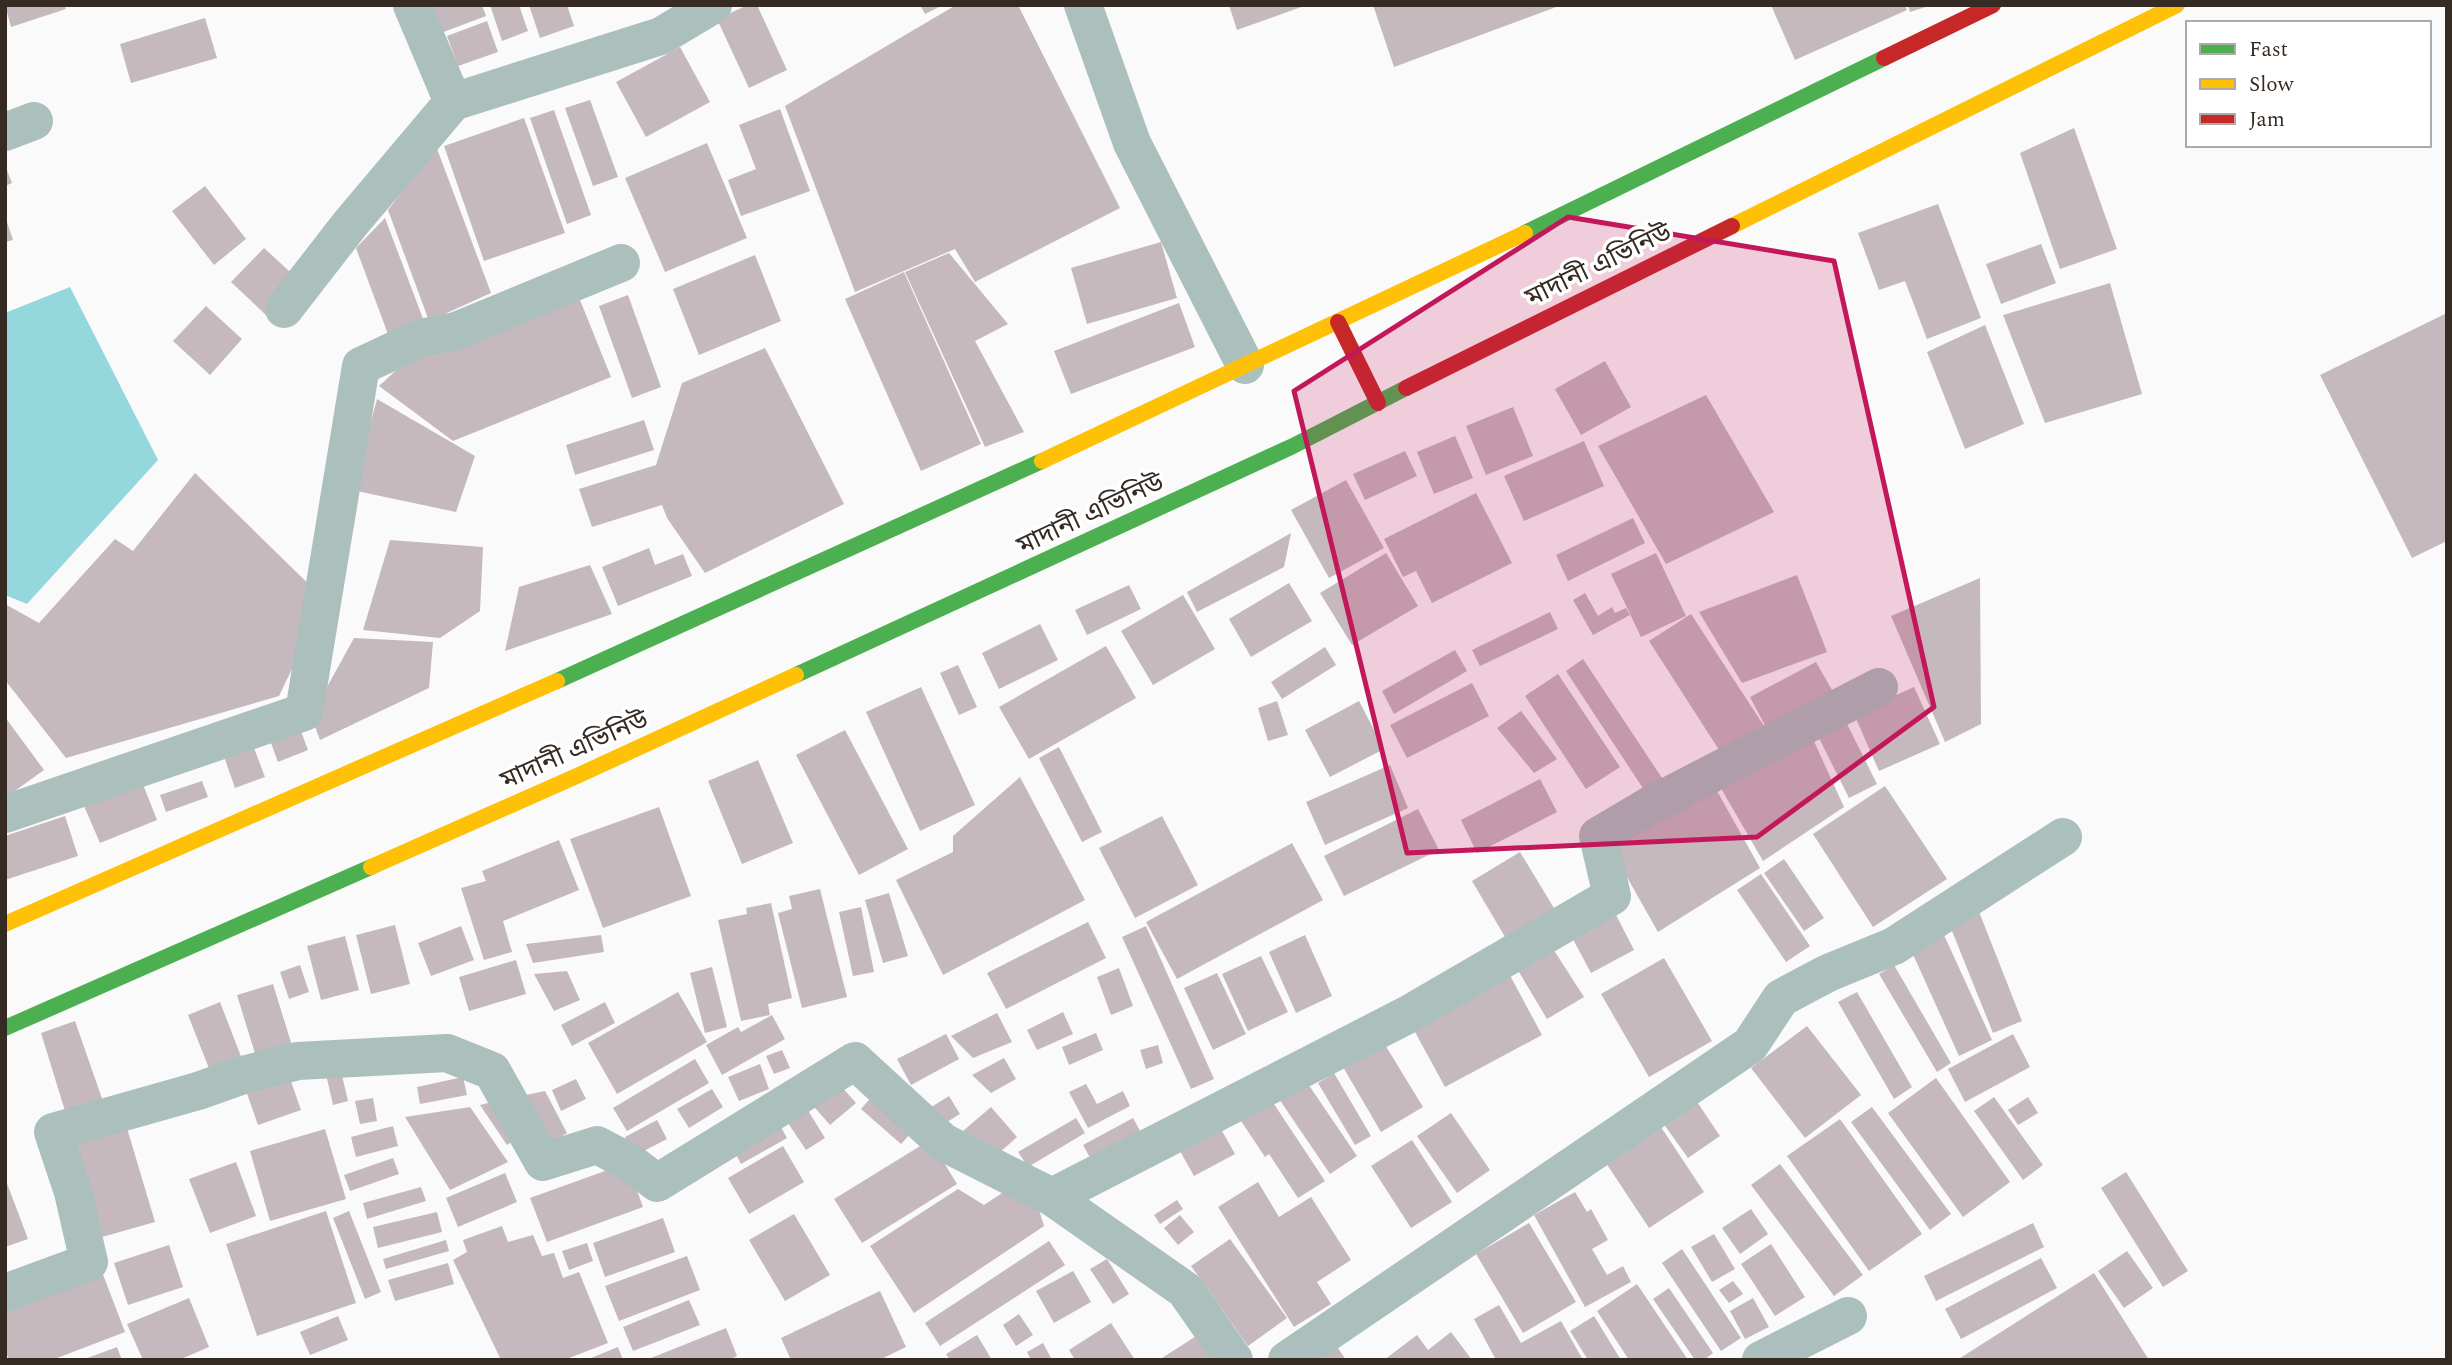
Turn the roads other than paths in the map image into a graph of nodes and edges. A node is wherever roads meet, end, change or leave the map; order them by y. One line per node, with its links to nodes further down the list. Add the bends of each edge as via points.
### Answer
1 (412, 5): 6 (street)
2 (713, 5): 6 (street, via 661,36)
3 (1083, 5): 10 (street, via 1132,142)
4 (1993, 5): 9 (main road)
5 (2177, 5): 11 (main road, মাদানী এভিনিউ)
6 (453, 102): 8 (street)
7 (621, 262): 13 (street, via 456,331 421,338 361,366 304,712)
8 (284, 309)
9 (1338, 322): 10 (main road); 11 (main road)
10 (1245, 365): 15 (main road, via 790,577)
11 (1378, 403): 16 (main road, মাদানী এভিনিউ, via 579,775)
12 (1879, 687): 17 (street, via 1598,836 1612,896 1409,1014)
13 (5, 814)
14 (2063, 837): 21 (street, via 1894,946 1828,972 1781,998 1750,1045)
15 (5, 924)
16 (5, 1028)
17 (1052, 1197): 18 (street, via 943,1142 855,1061 657,1182 597,1145 543,1162 492,1071 447,1053 298,1061 53,1132 89,1262); 20 (street, via 1185,1290)
18 (5, 1293)
19 (1848, 1316): 22 (street)
20 (1234, 1360)
21 (1287, 1360)
22 (1761, 1360)

